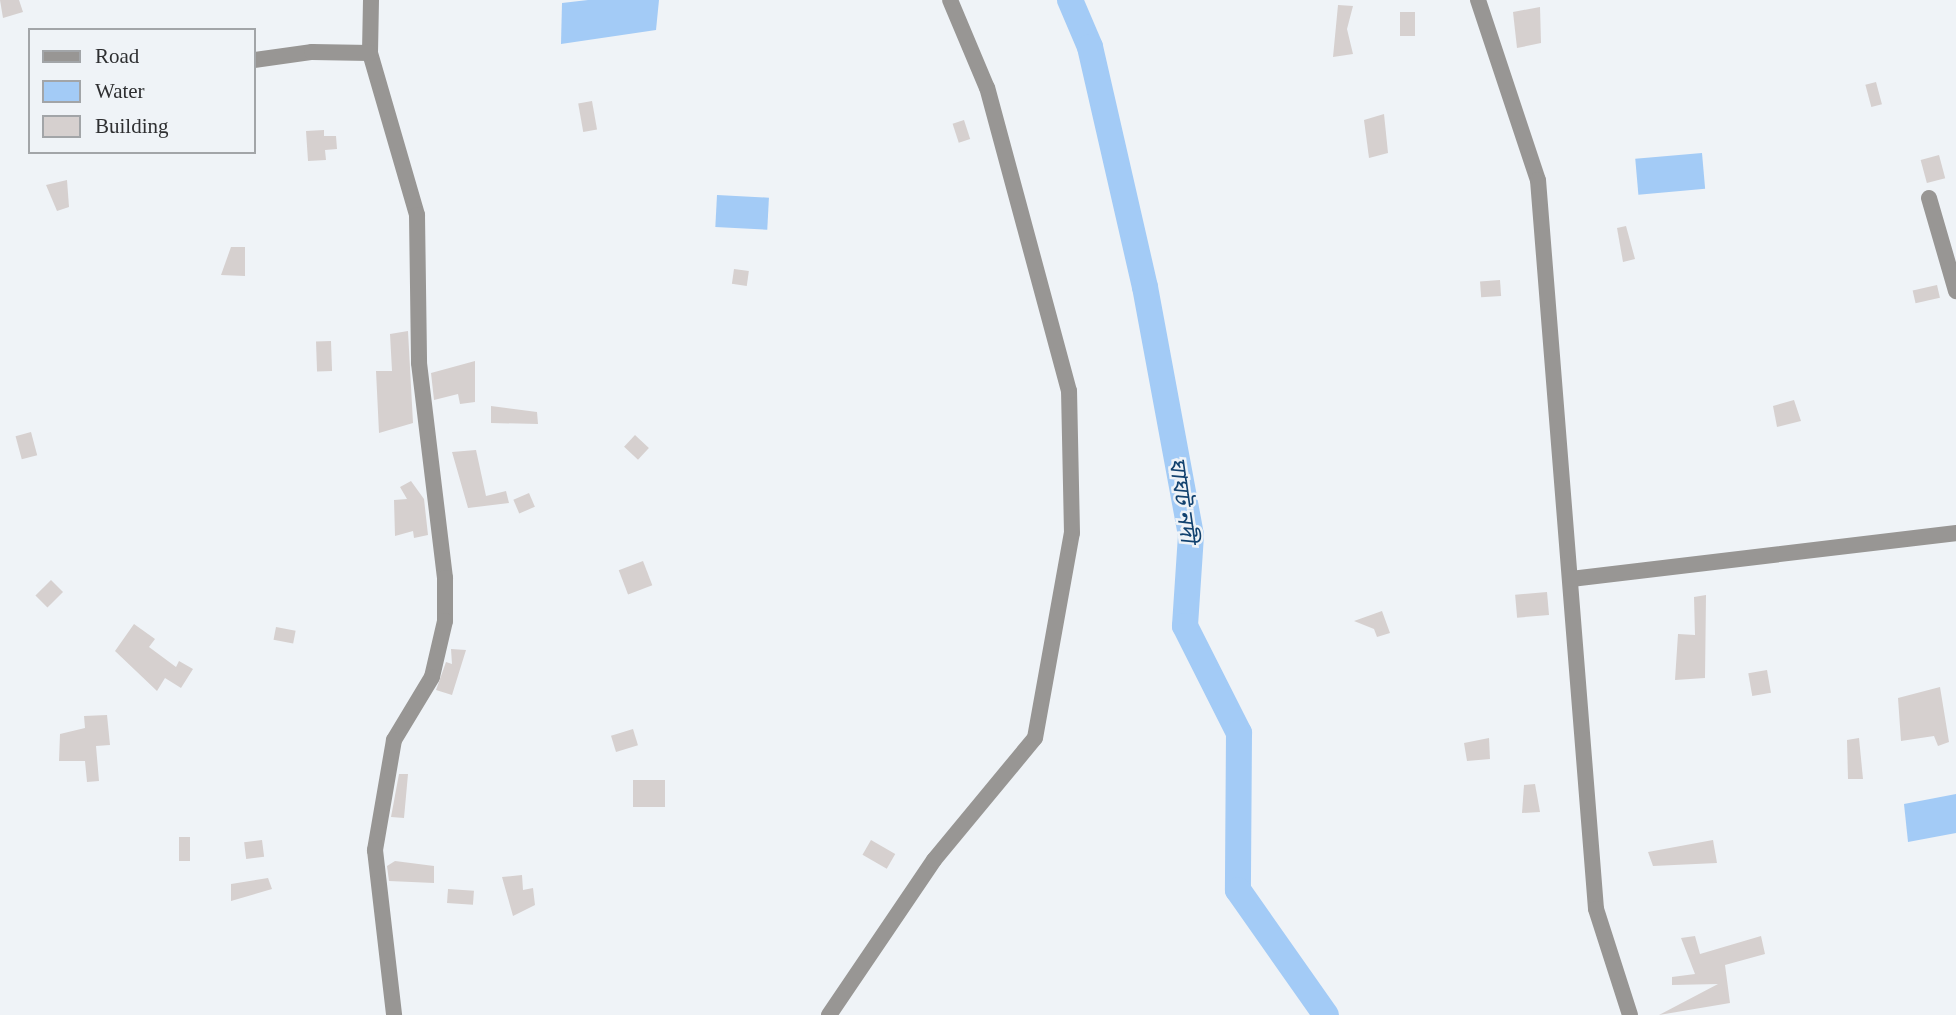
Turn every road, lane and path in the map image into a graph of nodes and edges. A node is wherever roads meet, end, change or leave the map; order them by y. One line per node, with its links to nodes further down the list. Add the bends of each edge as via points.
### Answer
1 (371, 0): 4 (street)
2 (950, 0): 11 (street, via 987,88 1069,391 1072,533 1035,738 934,860)
3 (1478, 0): 9 (street, via 1538,180)
4 (370, 53): 5 (street, via 312,52); 10 (street, via 418,215 419,363 445,578 445,621 432,677 394,740 375,850)
5 (256, 60)
6 (1929, 198): 7 (street)
7 (1956, 291)
8 (1956, 533): 9 (street)
9 (1571, 579): 12 (street, via 1596,908)
10 (394, 1015)
11 (829, 1015)
12 (1630, 1015)

